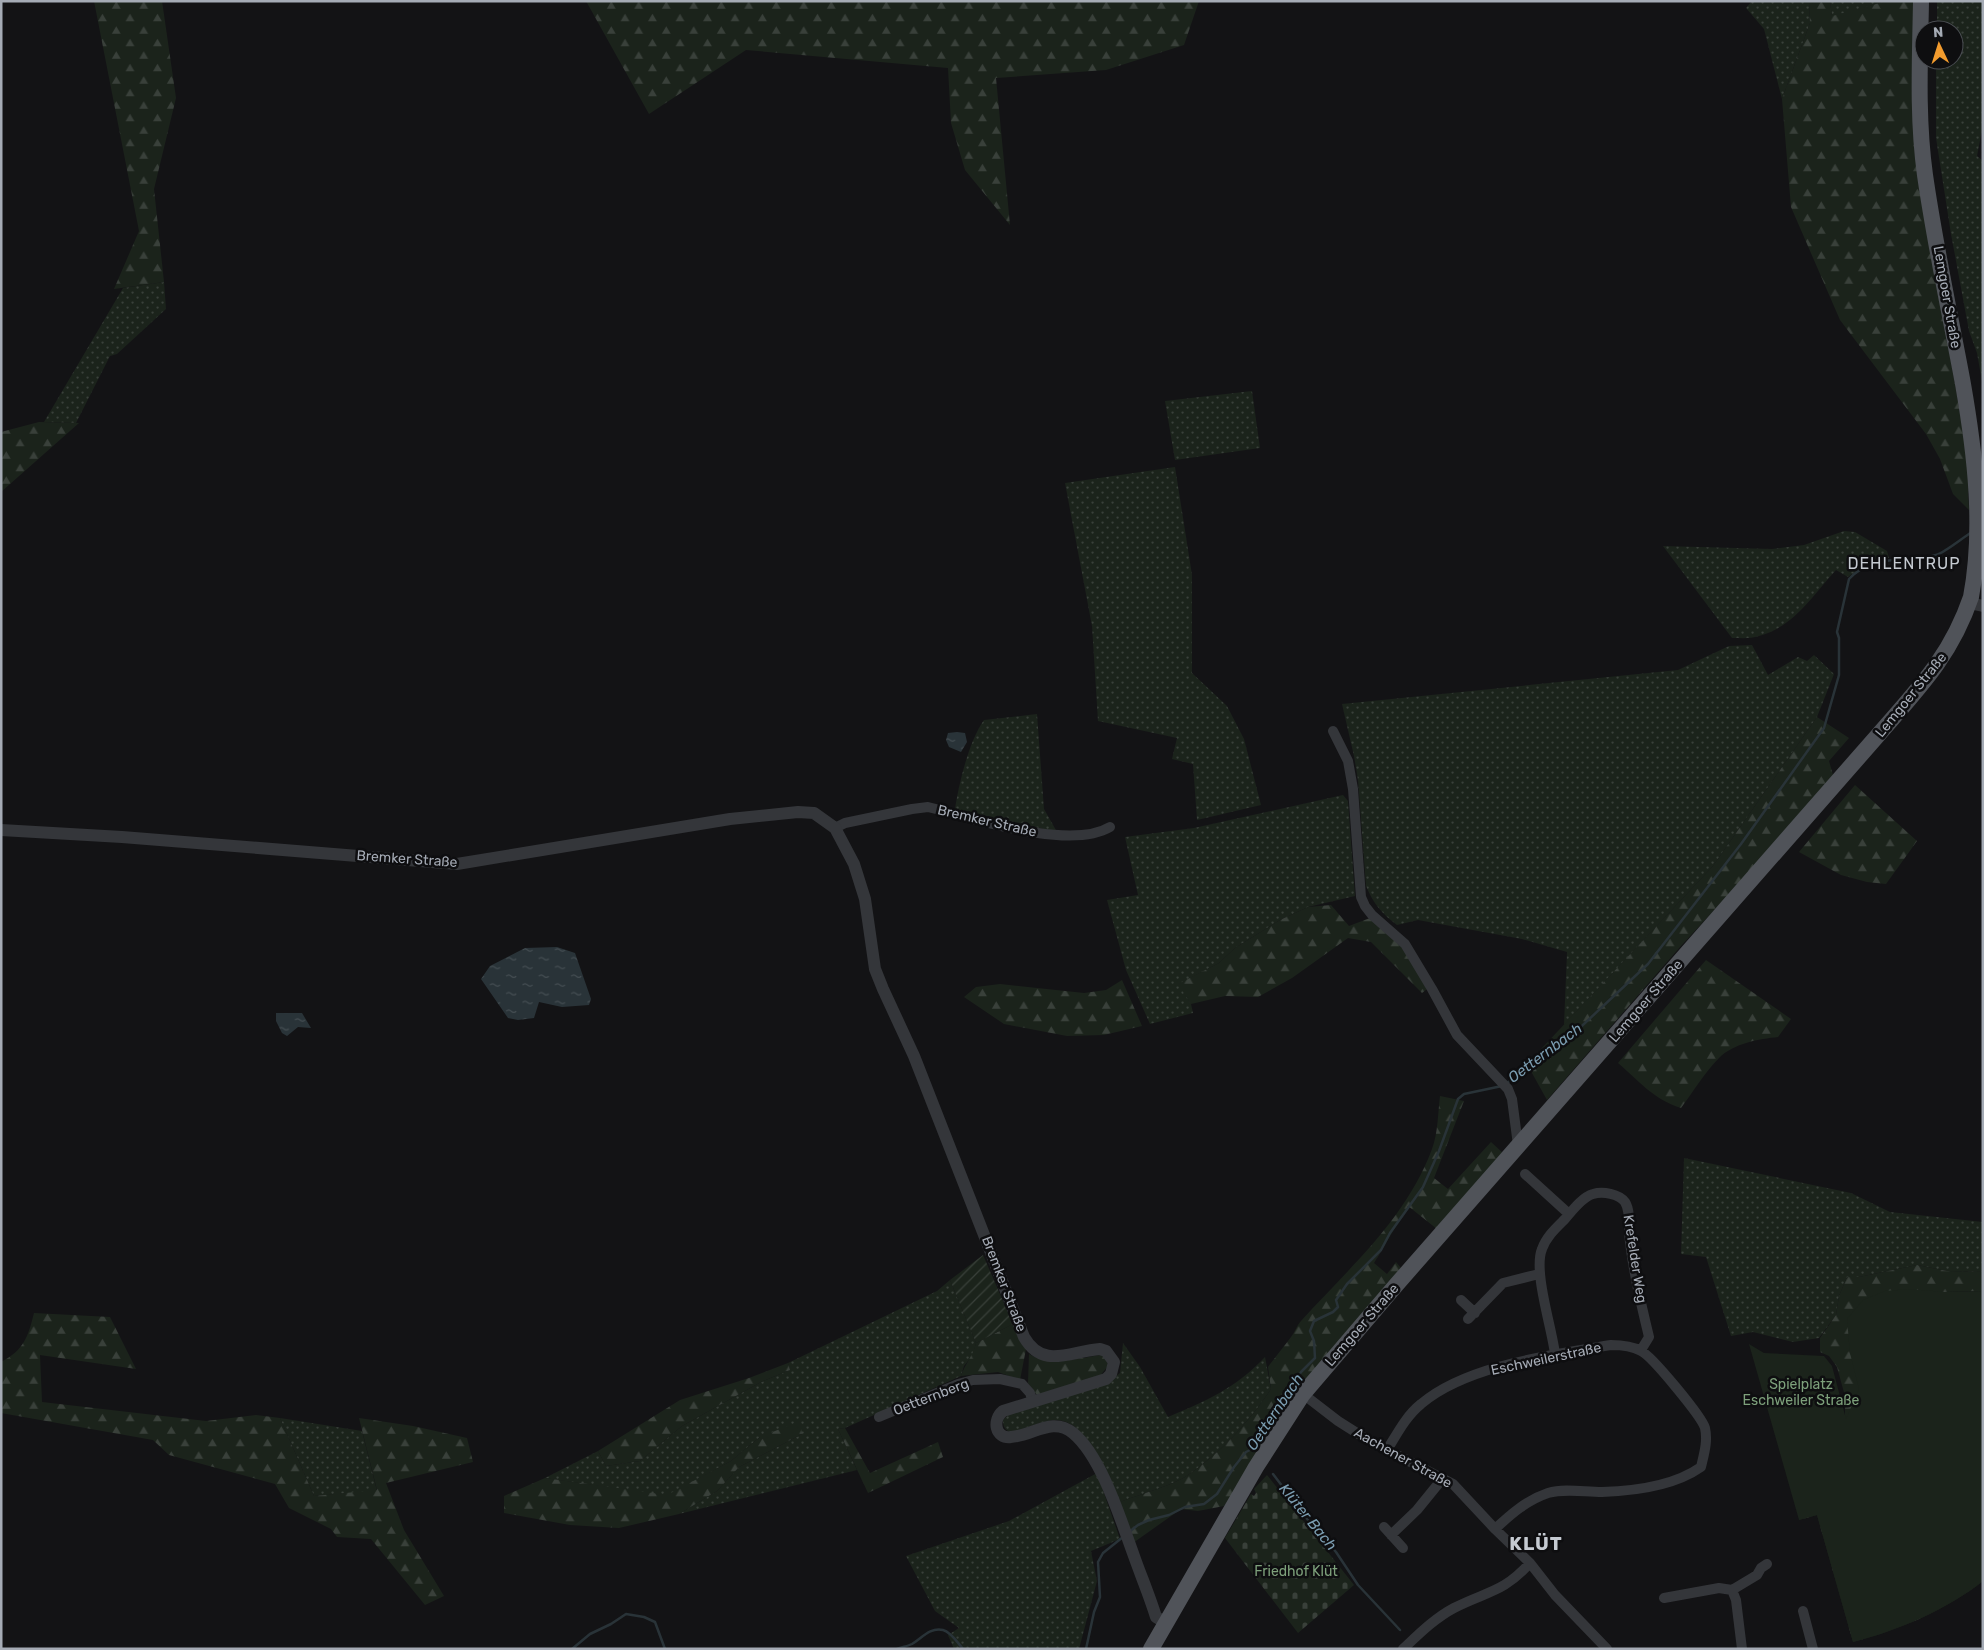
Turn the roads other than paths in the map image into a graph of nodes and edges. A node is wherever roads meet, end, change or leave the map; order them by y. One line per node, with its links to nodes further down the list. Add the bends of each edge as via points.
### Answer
1 (1920, 1): 2 (main road, Lemgoer Straße, via 1925,175 1973,444 1983,523)
2 (1976, 605): 7 (main road, Lemgoer Straße, via 1939,664 1921,686)
3 (1333, 732): 7 (street, via 1348,761 1353,789 1361,897 1372,915 1405,944 1457,1034 1508,1089)
4 (1110, 827): 5 (street, Bremker Straße, via 1090,834 1059,836 928,807 845,823)
5 (835, 828): 6 (street, Bremker Straße, via 814,813 798,812 721,820 457,864); 15 (street, Bremker Straße, via 854,864 862,890 875,969 914,1056 1024,1337 1029,1346 1044,1356 1100,1349 1106,1351 1114,1362 1106,1379)
6 (1, 830)
7 (1518, 1145): 14 (main road, Lemgoer Straße)
8 (1525, 1174): 9 (street)
9 (1569, 1214): 10 (street, Krefelder Weg, via 1550,1234 1542,1249); 12 (street, Krefelder Weg, via 1593,1194 1610,1194 1625,1202 1649,1337)
10 (1539, 1274): 11 (street, via 1503,1284 1471,1316); 13 (street, Krefelder Weg)
11 (1461, 1300)
12 (1641, 1350): 13 (street, Eschweilerstraße, via 1610,1345); 19 (street, via 1704,1426 1701,1467 1678,1479 1628,1490 1561,1490 1550,1493 1532,1499)
13 (1555, 1354): 17 (street, Eschweilerstraße, via 1468,1378 1433,1395 1410,1415)
14 (1303, 1394): 17 (street, Aachener Straße, via 1352,1430); 26 (main road, Lemgoer Straße, via 1256,1467)
15 (1033, 1402): 16 (street, Oetternberg, via 1022,1384 973,1380); 26 (street, Bremker Straße, via 1000,1413 996,1421 998,1431 1010,1438 1056,1426 1073,1433 1084,1444 1125,1531 1156,1617)
16 (880, 1417)
17 (1387, 1450): 18 (street, Aachener Straße)
18 (1443, 1478): 19 (street, Aachener Straße, via 1453,1484); 20 (street, via 1417,1510 1387,1531)
19 (1495, 1529): 21 (street, Aachener Straße)
20 (1403, 1548)
21 (1530, 1563): 28 (street, via 1508,1584 1437,1618); 29 (street, Aachener Straße)
22 (1767, 1564): 23 (street, via 1757,1575)
23 (1732, 1590): 24 (street, via 1719,1588); 30 (street)
24 (1664, 1598)
25 (1803, 1612): 31 (street)
26 (1166, 1623): 27 (main road, Lemgoer Straße)
27 (1155, 1647)
28 (1403, 1649)
29 (1608, 1649)
30 (1742, 1649)
31 (1812, 1649)

